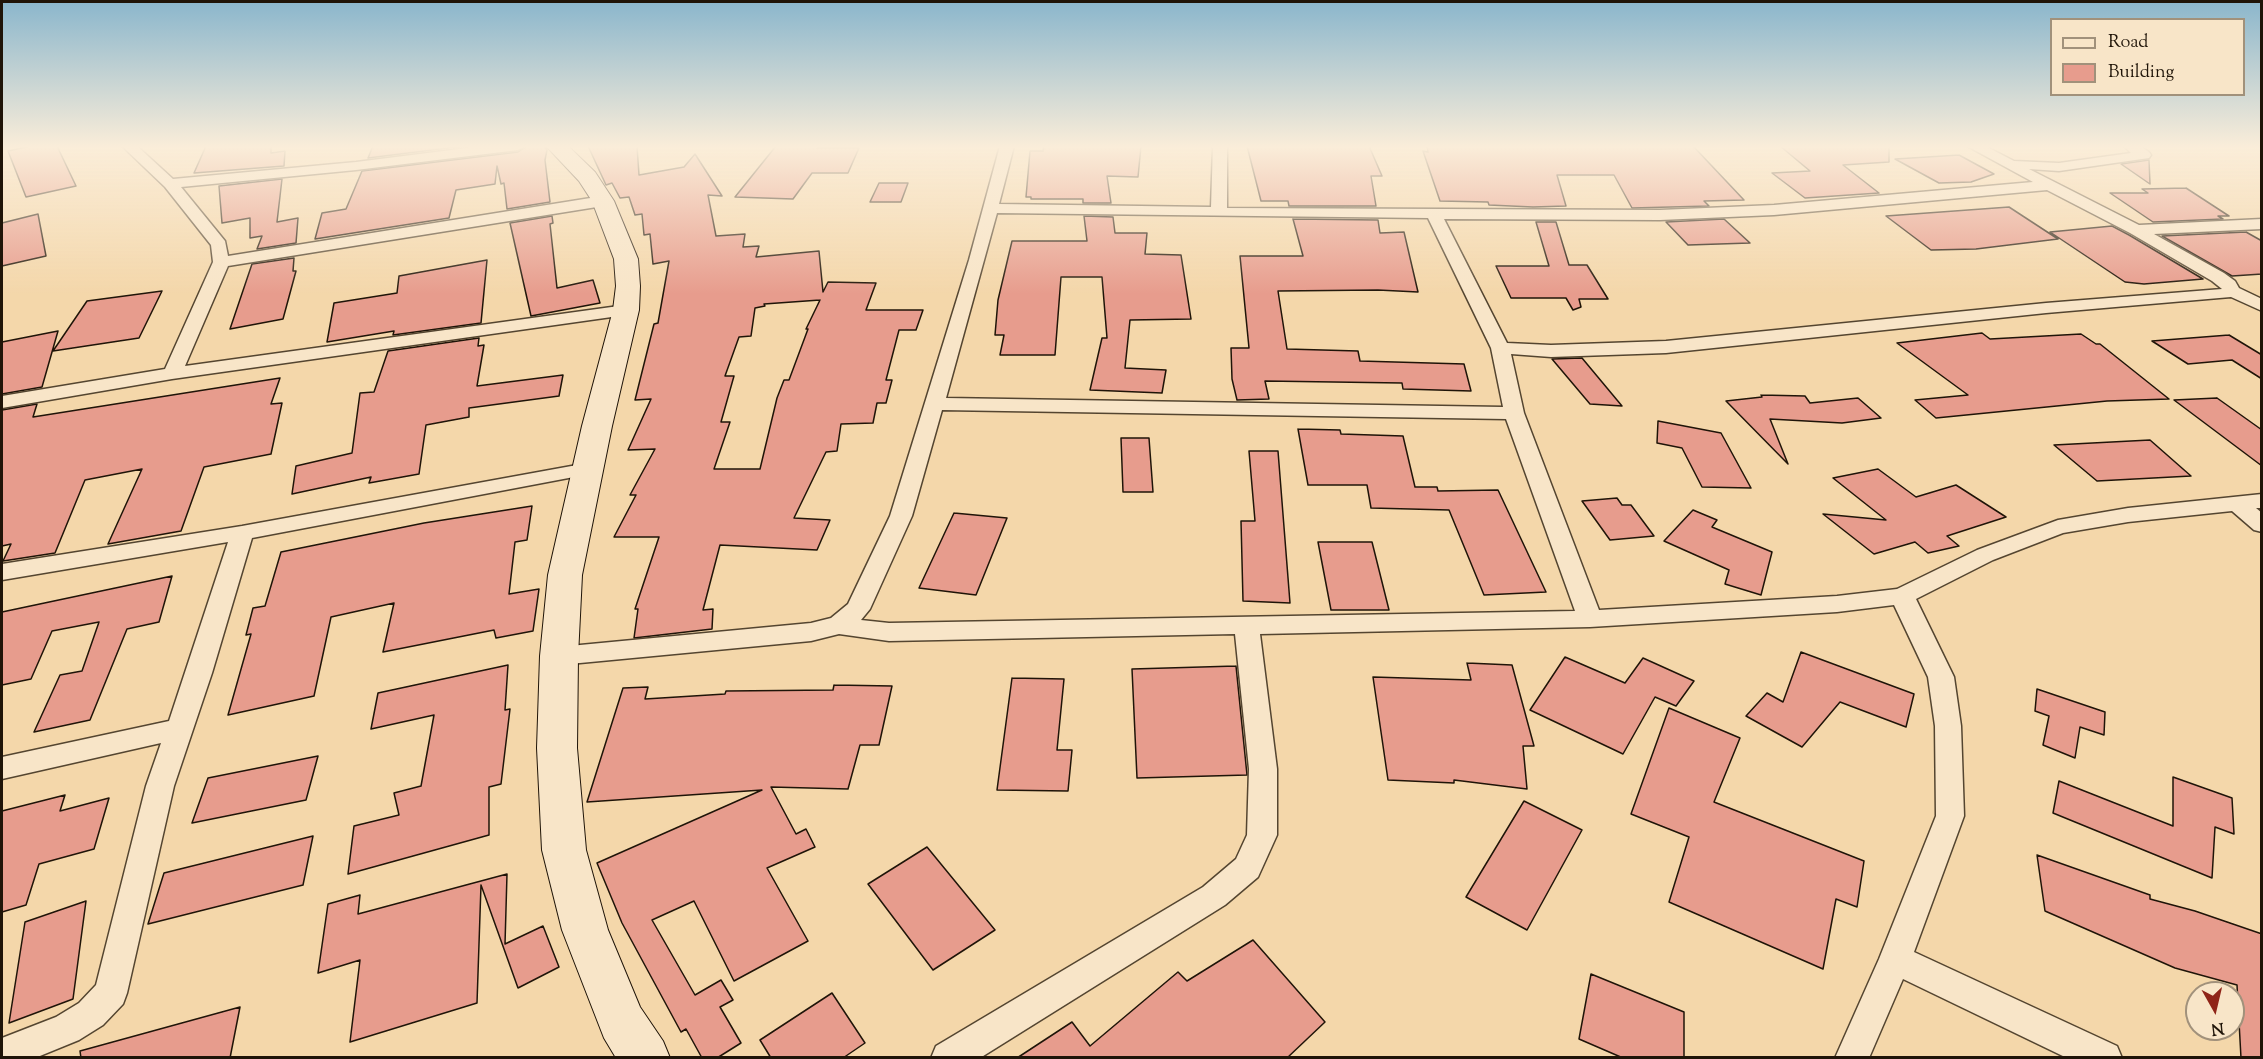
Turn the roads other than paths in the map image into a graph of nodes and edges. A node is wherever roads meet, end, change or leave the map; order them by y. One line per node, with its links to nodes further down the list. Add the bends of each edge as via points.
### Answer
1 (179, 195): 13 (street, via 219,244)
2 (599, 195): 7 (street)
3 (993, 195): 8 (street)
4 (1219, 195): 9 (street)
5 (1909, 195): 10 (street, via 1774,210 1638,215)
6 (2070, 195): 12 (street)
7 (603, 201): 13 (street); 16 (street, via 626,259)
8 (990, 208): 9 (street); 20 (street)
9 (1219, 210): 10 (street)
10 (1434, 213): 17 (street)
11 (2262, 224): 12 (street)
12 (2136, 230): 14 (street, via 2217,277)
13 (221, 262): 18 (street)
14 (2231, 291): 15 (street); 17 (street, via 1666,347 1551,351)
15 (2262, 306)
16 (626, 310): 18 (street); 22 (street)
17 (1500, 348): 21 (street)
18 (172, 373): 19 (street)
19 (2, 402)
20 (933, 404): 21 (street); 30 (street, via 901,516 858,609)
21 (1514, 413): 29 (street)
22 (588, 469): 26 (street); 32 (street, via 565,575)
23 (2262, 501): 24 (street)
24 (2237, 504): 25 (street); 28 (street, via 2058,527 1985,555)
25 (2262, 525)
26 (242, 533): 27 (street); 33 (street)
27 (2, 572)
28 (1902, 596): 29 (street, via 1837,604); 35 (street, via 1941,677 1948,726 1950,816)
29 (1590, 619): 31 (street)
30 (839, 625): 31 (street, via 889,632); 32 (street, via 811,632)
31 (1247, 626): 38 (street, via 1263,769 1262,836 1247,868 1214,896)
32 (559, 656): 37 (street, via 557,748 564,850 589,940 621,1022)
33 (178, 729): 34 (street); 36 (street, via 160,786 111,993 91,1014 67,1029)
34 (2, 768)
35 (1895, 959): 39 (street); 40 (street)
36 (2, 1054)
37 (645, 1058)
38 (948, 1058)
39 (1852, 1058)
40 (2105, 1058)

